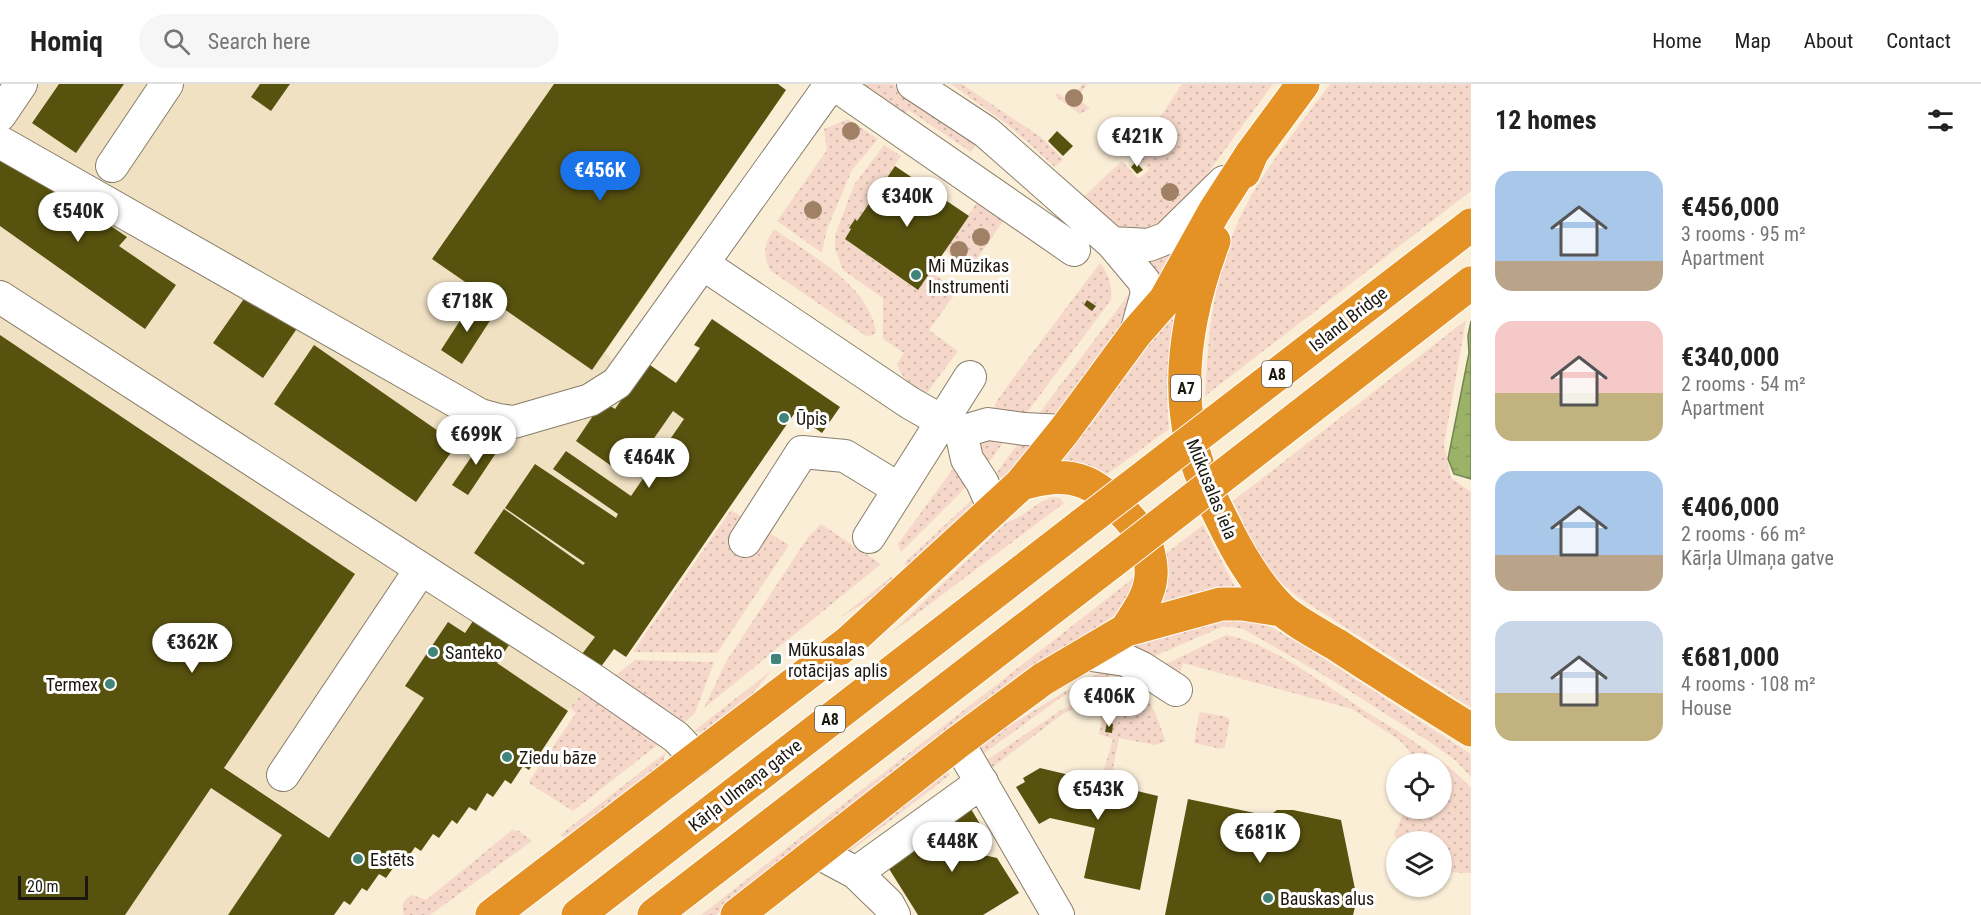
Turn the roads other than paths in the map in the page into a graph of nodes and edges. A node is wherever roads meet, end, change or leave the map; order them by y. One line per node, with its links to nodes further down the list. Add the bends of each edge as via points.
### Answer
1 (21, 84): 6 (street)
2 (167, 84): 9 (street)
3 (832, 84): 12 (street); 13 (street)
4 (913, 84): 11 (street, via 986,132)
5 (1303, 84): 8 (highway, Mūkusalas iela / A7)
6 (0, 115)
7 (0, 142): 13 (street, via 480,415 498,420 514,422 590,400 617,383)
8 (1252, 153): 11 (street, via 1167,238 1149,245); 16 (highway, via 1165,300); 27 (highway, Mūkusalas iela / A7, via 1219,226 1194,306 1185,360 1187,420 1199,465 1233,542 1249,572)
9 (112, 166)
10 (1471, 225): 23 (highway, Island Bridge / A8, bridge)
11 (1112, 243): 16 (street, via 1144,281 1147,293)
12 (1074, 250)
13 (703, 264): 18 (street, via 910,403)
14 (1471, 283): 40 (highway, bridge)
15 (0, 297): 26 (street)
16 (1136, 333): 19 (highway)
17 (970, 377): 18 (street)
18 (951, 426): 19 (street, via 988,424); 21 (street); 22 (street)
19 (1064, 431): 20 (highway)
20 (1021, 484): 22 (highway); 28 (highway, via 1047,477 1086,483 1120,509 1134,526 1146,544 1151,576 1145,600)
21 (899, 489): 24 (street); 25 (street, via 845,456 802,452)
22 (994, 509): 33 (highway, via 849,641)
23 (1083, 524): 39 (highway, Kārļa Ulmaņa gatve / A8)
24 (869, 537)
25 (745, 541)
26 (421, 569): 33 (street, via 597,682 676,737); 34 (street)
27 (1281, 610): 28 (highway, via 1221,604); 31 (highway, Mūkusalas iela / A7)
28 (1126, 630): 29 (highway)
29 (1085, 654): 30 (street, via 1125,660); 32 (highway, via 1043,679)
30 (1176, 690)
31 (1471, 730)
32 (958, 742): 35 (street); 36 (highway)
33 (698, 759): 38 (highway)
34 (283, 775)
35 (982, 782): 37 (street); 43 (street)
36 (817, 852): 37 (street); 41 (highway)
37 (856, 873): 42 (street)
38 (492, 915)
39 (578, 915)
40 (654, 915)
41 (737, 915)
42 (894, 915)
43 (1058, 915)

